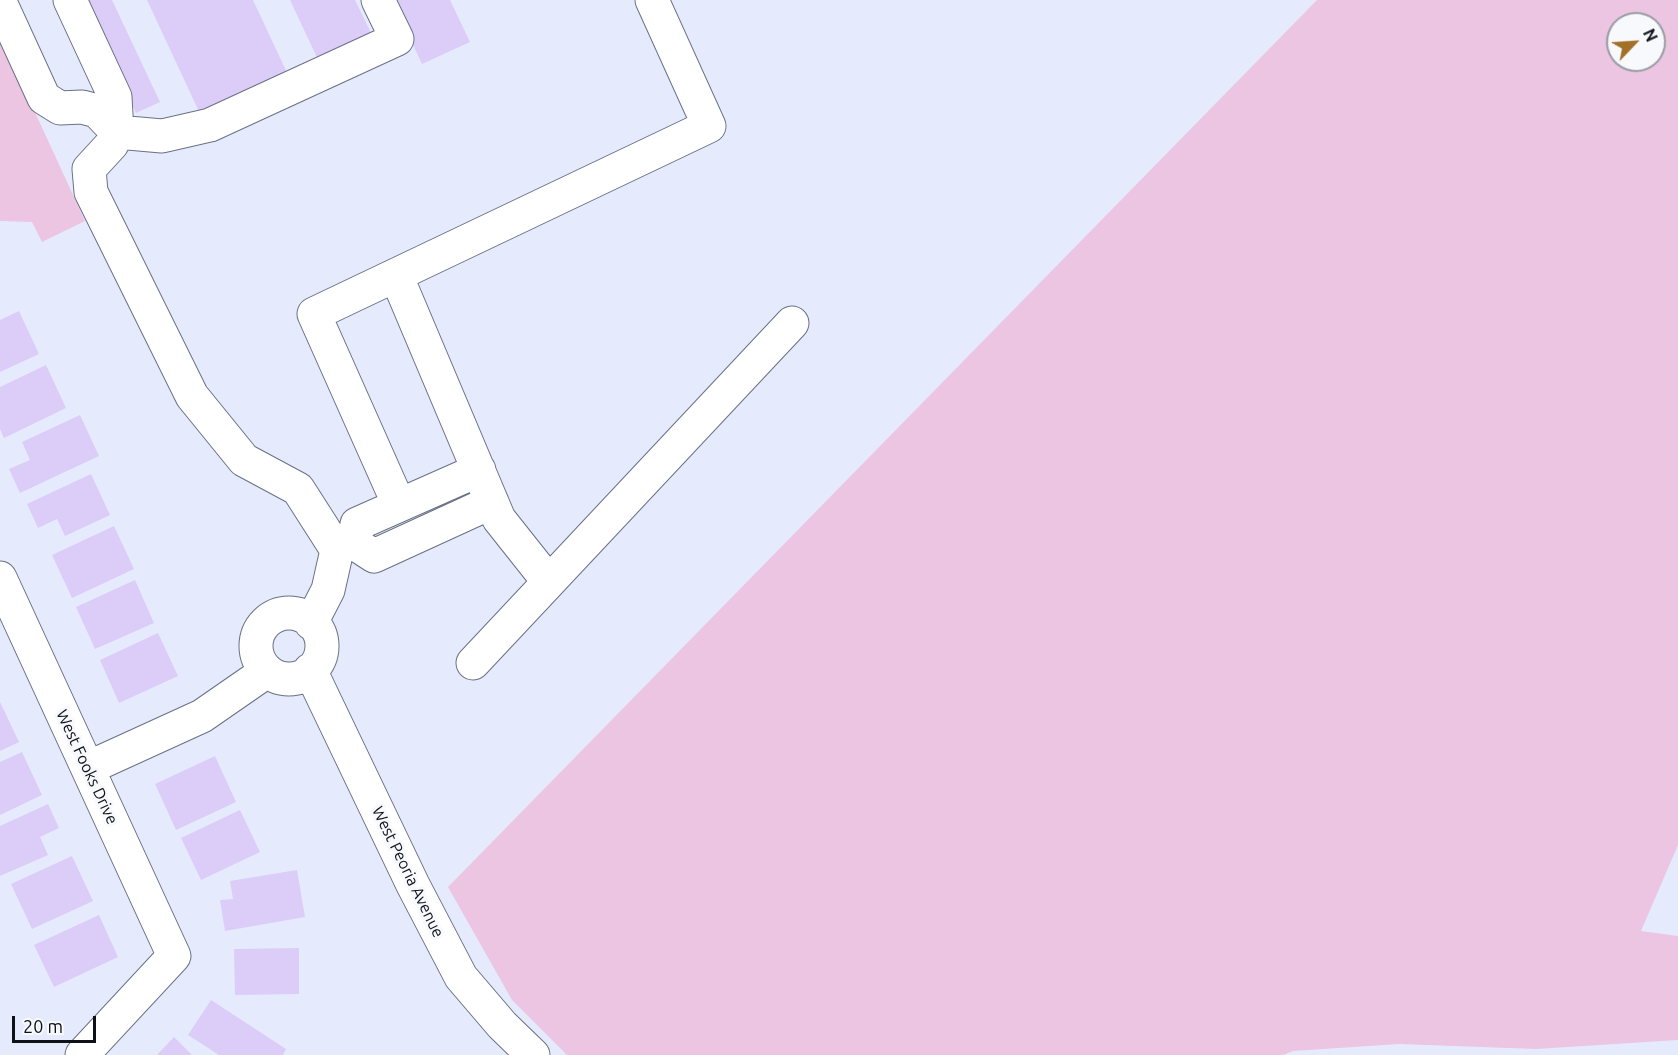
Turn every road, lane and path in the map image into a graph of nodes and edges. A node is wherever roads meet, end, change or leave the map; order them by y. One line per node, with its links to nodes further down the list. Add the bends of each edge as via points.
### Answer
1 (70, 0): 5 (street, via 115,97)
2 (378, 0): 5 (street, via 396,39 210,125 162,136)
3 (652, 0): 6 (street, via 709,126)
4 (0, 2): 5 (street, via 44,98 60,108 97,111)
5 (117, 132): 11 (street, via 112,144 89,169 92,192 192,396 244,460 298,489)
6 (396, 275): 8 (street); 10 (street, via 314,314)
7 (792, 323): 13 (street)
8 (478, 470): 9 (street); 10 (street)
9 (492, 502): 11 (street, via 374,556); 13 (street, via 500,519)
10 (399, 505): 11 (street, via 357,524)
11 (345, 546): 14 (street)
12 (0, 578): 18 (street, West Fooks Drive)
13 (549, 582): 15 (street)
14 (311, 623): 16 (street, via 298,614 287,613 267,621 256,640 260,662); 17 (street, via 322,646 320,657)
15 (473, 663)
16 (267, 670): 17 (street, via 286,679); 18 (street, via 202,716)
17 (310, 670): 20 (street, West Peoria Avenue, via 461,977)
18 (88, 768): 19 (street, West Fooks Drive, via 174,956)
19 (82, 1055)
20 (533, 1055)

